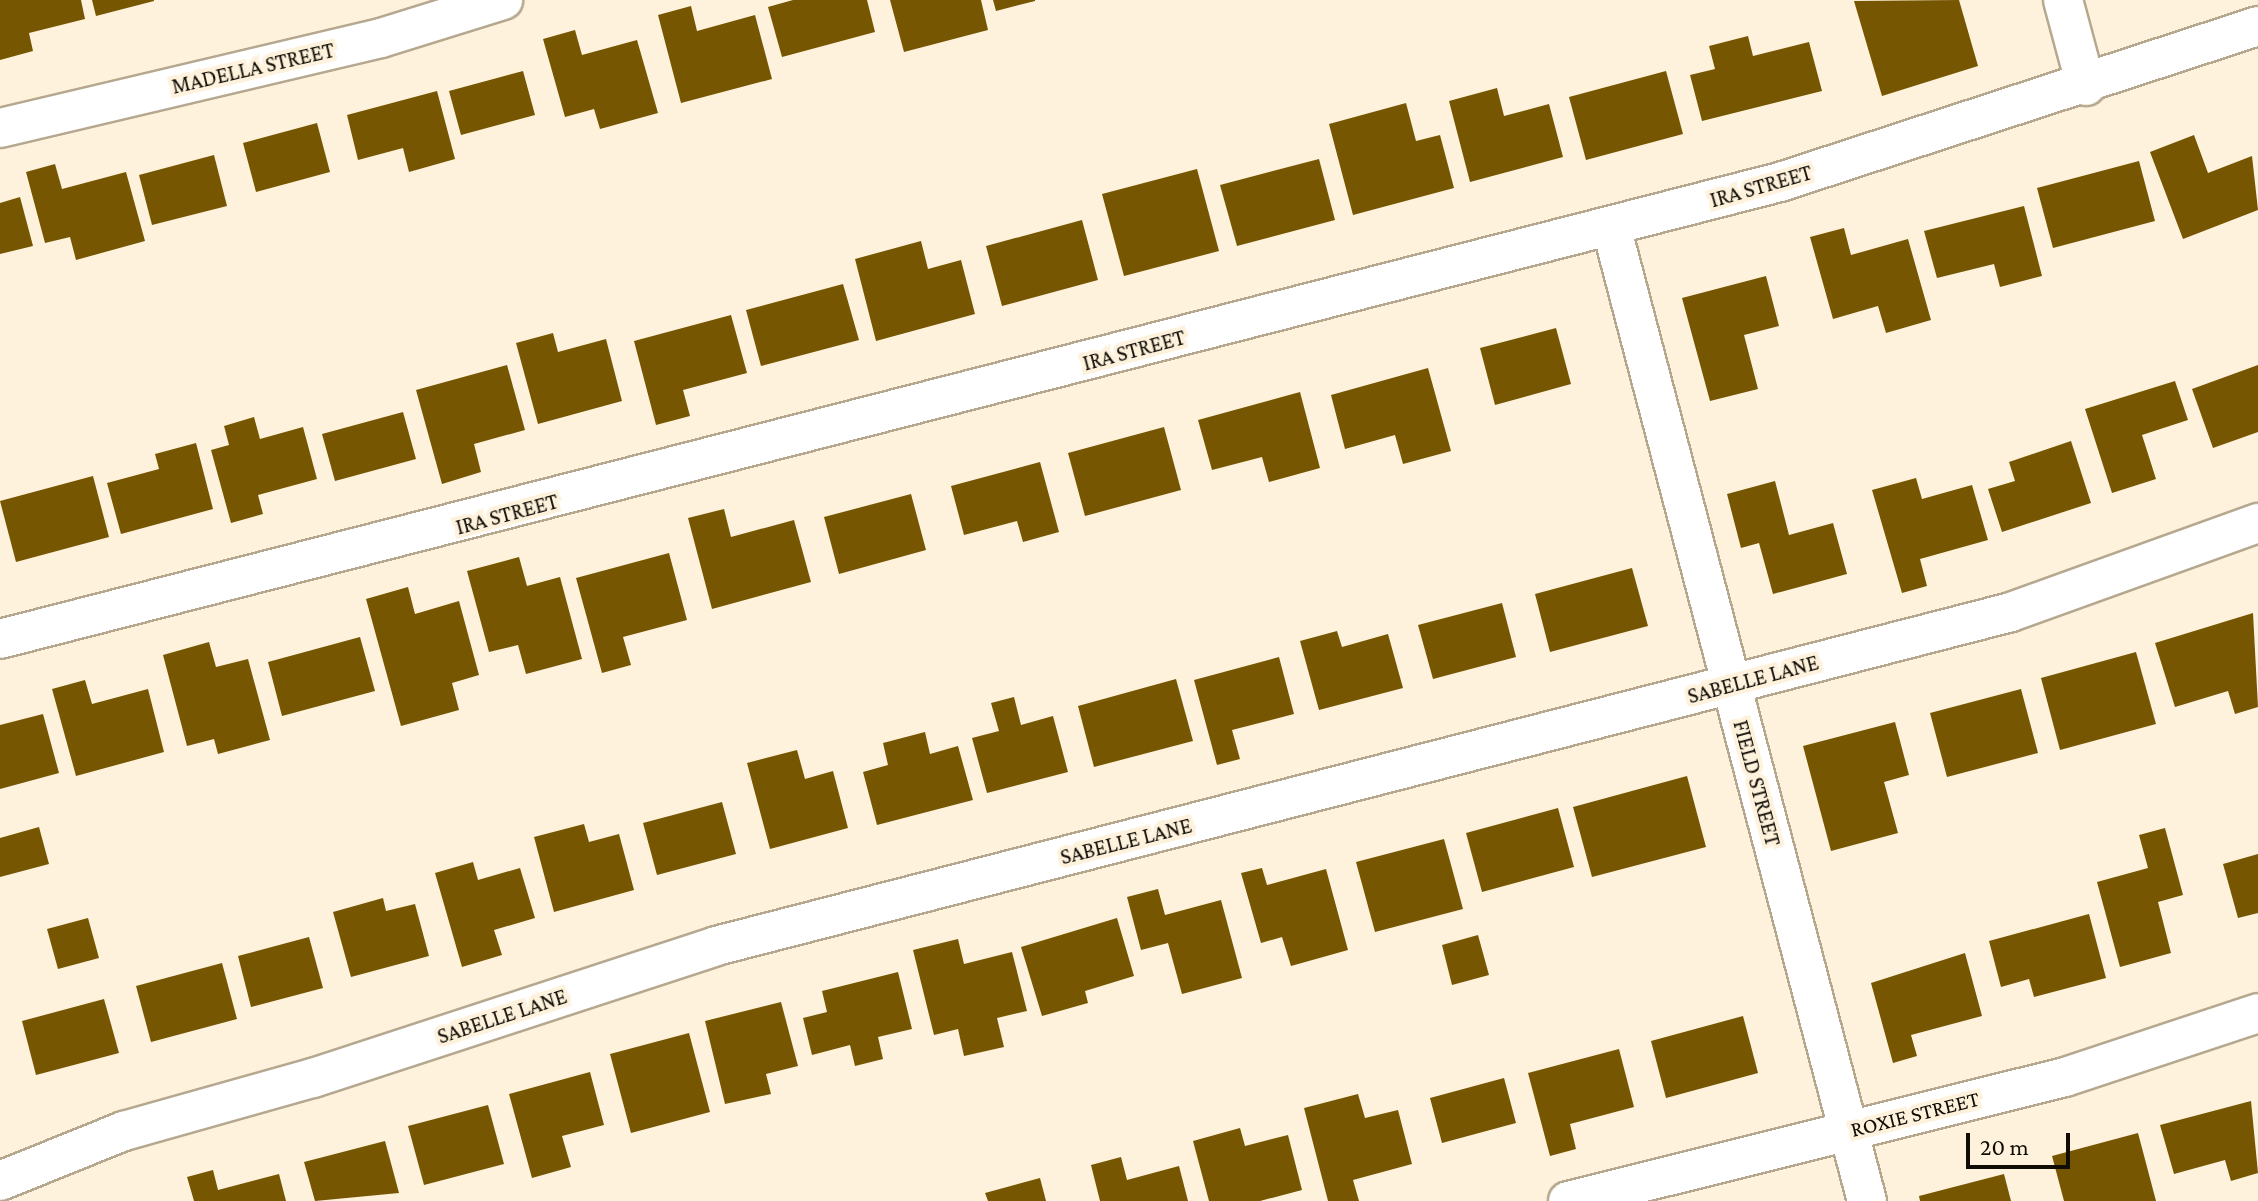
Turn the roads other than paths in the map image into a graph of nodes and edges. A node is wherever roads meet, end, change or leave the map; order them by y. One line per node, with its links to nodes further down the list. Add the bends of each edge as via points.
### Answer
1 (503, 0): 5 (street, MADELLA STREET, via 381,38)
2 (2063, 0): 4 (street)
3 (2258, 26): 4 (street, IRA STREET)
4 (2086, 86): 6 (street, IRA STREET)
5 (0, 128)
6 (1611, 226): 8 (street, IRA STREET); 9 (street, FIELD STREET)
7 (2258, 523): 9 (street, SABELLE LANE, via 2011,612)
8 (0, 639)
9 (1731, 685): 11 (street, FIELD STREET); 12 (street, SABELLE LANE, via 716,946 313,1078 124,1131)
10 (2258, 1013): 11 (street, ROXIE STREET, via 2065,1077)
11 (1849, 1131): 13 (street, ROXIE STREET); 14 (street, FIELD STREET)
12 (3, 1183)
13 (1568, 1201)
14 (1867, 1201)

